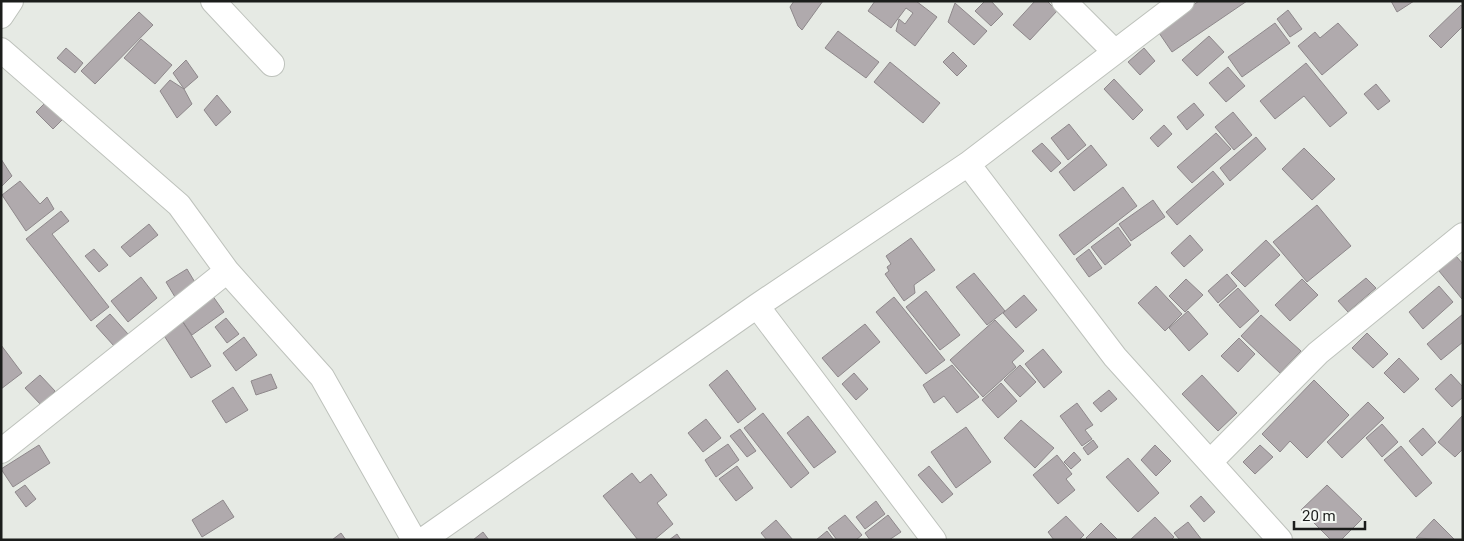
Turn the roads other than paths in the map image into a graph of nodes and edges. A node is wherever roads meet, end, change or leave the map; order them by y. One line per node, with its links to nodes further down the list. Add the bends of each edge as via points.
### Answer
1 (10, 1): 5 (street)
2 (213, 1): 8 (street)
3 (1064, 1): 7 (street)
4 (1182, 1): 7 (street)
5 (1, 16)
6 (1, 50): 11 (street, via 179,205)
7 (1114, 51): 9 (street)
8 (272, 64)
9 (968, 164): 12 (street); 14 (street, via 1115,357)
10 (1463, 235): 14 (street, via 1318,353)
11 (227, 271): 13 (street); 16 (street, via 322,377)
12 (757, 306): 15 (street); 17 (street)
13 (1, 451)
14 (1211, 461): 18 (street)
15 (931, 539)
16 (414, 540)
17 (423, 540)
18 (1280, 540)

